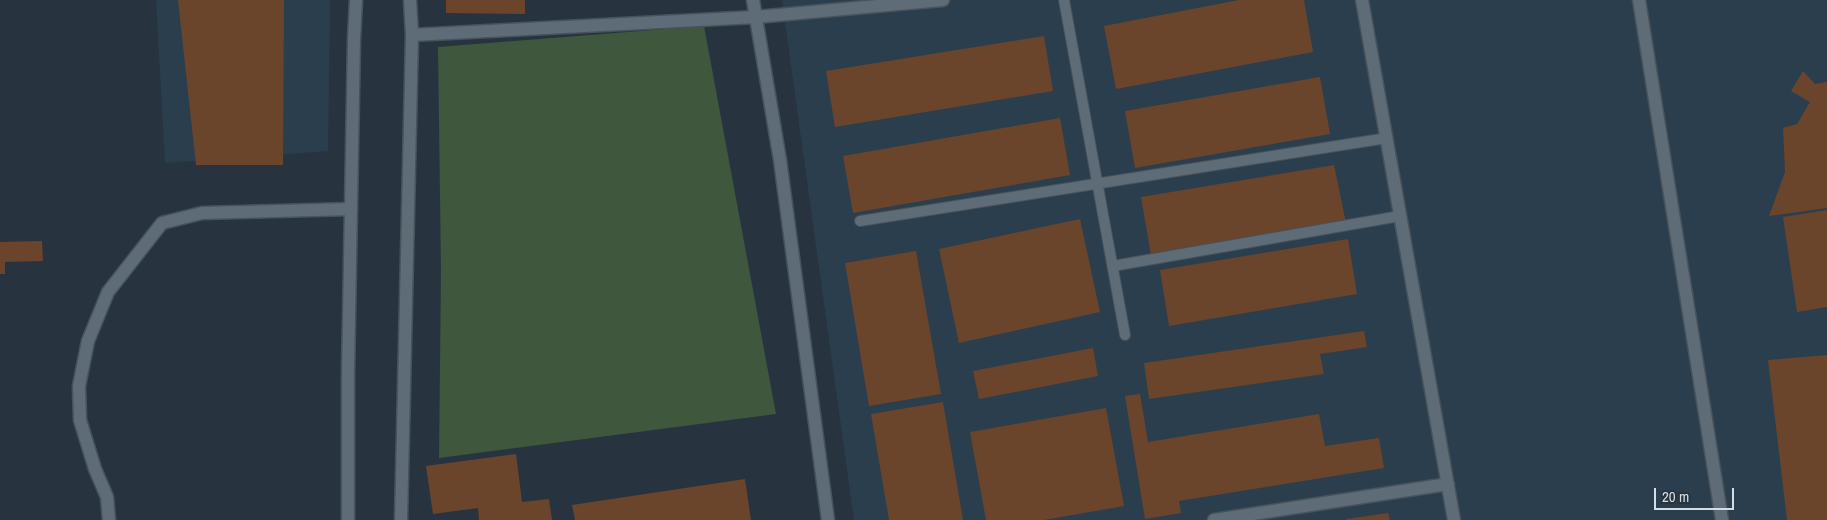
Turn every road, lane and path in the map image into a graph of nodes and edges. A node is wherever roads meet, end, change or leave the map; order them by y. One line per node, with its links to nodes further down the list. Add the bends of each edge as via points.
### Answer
1 (356, 0): 12 (street)
2 (410, 0): 9 (street)
3 (753, 0): 8 (street)
4 (943, 0): 8 (street)
5 (1064, 0): 11 (lane)
6 (1362, 0): 10 (street)
7 (1639, 0): 24 (street)
8 (756, 17): 9 (street); 21 (street, via 780,160)
9 (412, 36): 20 (street)
10 (1387, 138): 11 (lane); 13 (street)
11 (1098, 184): 14 (lane); 15 (lane)
12 (351, 209): 18 (street, via 202,213 162,223 108,292 88,341 80,386 80,420 107,496); 19 (street)
13 (1400, 216): 15 (lane); 17 (street)
14 (860, 221)
15 (1113, 266): 16 (lane)
16 (1125, 335)
17 (1448, 484): 22 (street); 23 (street)
18 (110, 520)
19 (348, 520)
20 (402, 520)
21 (828, 520)
22 (1214, 520)
23 (1454, 520)
24 (1722, 520)

